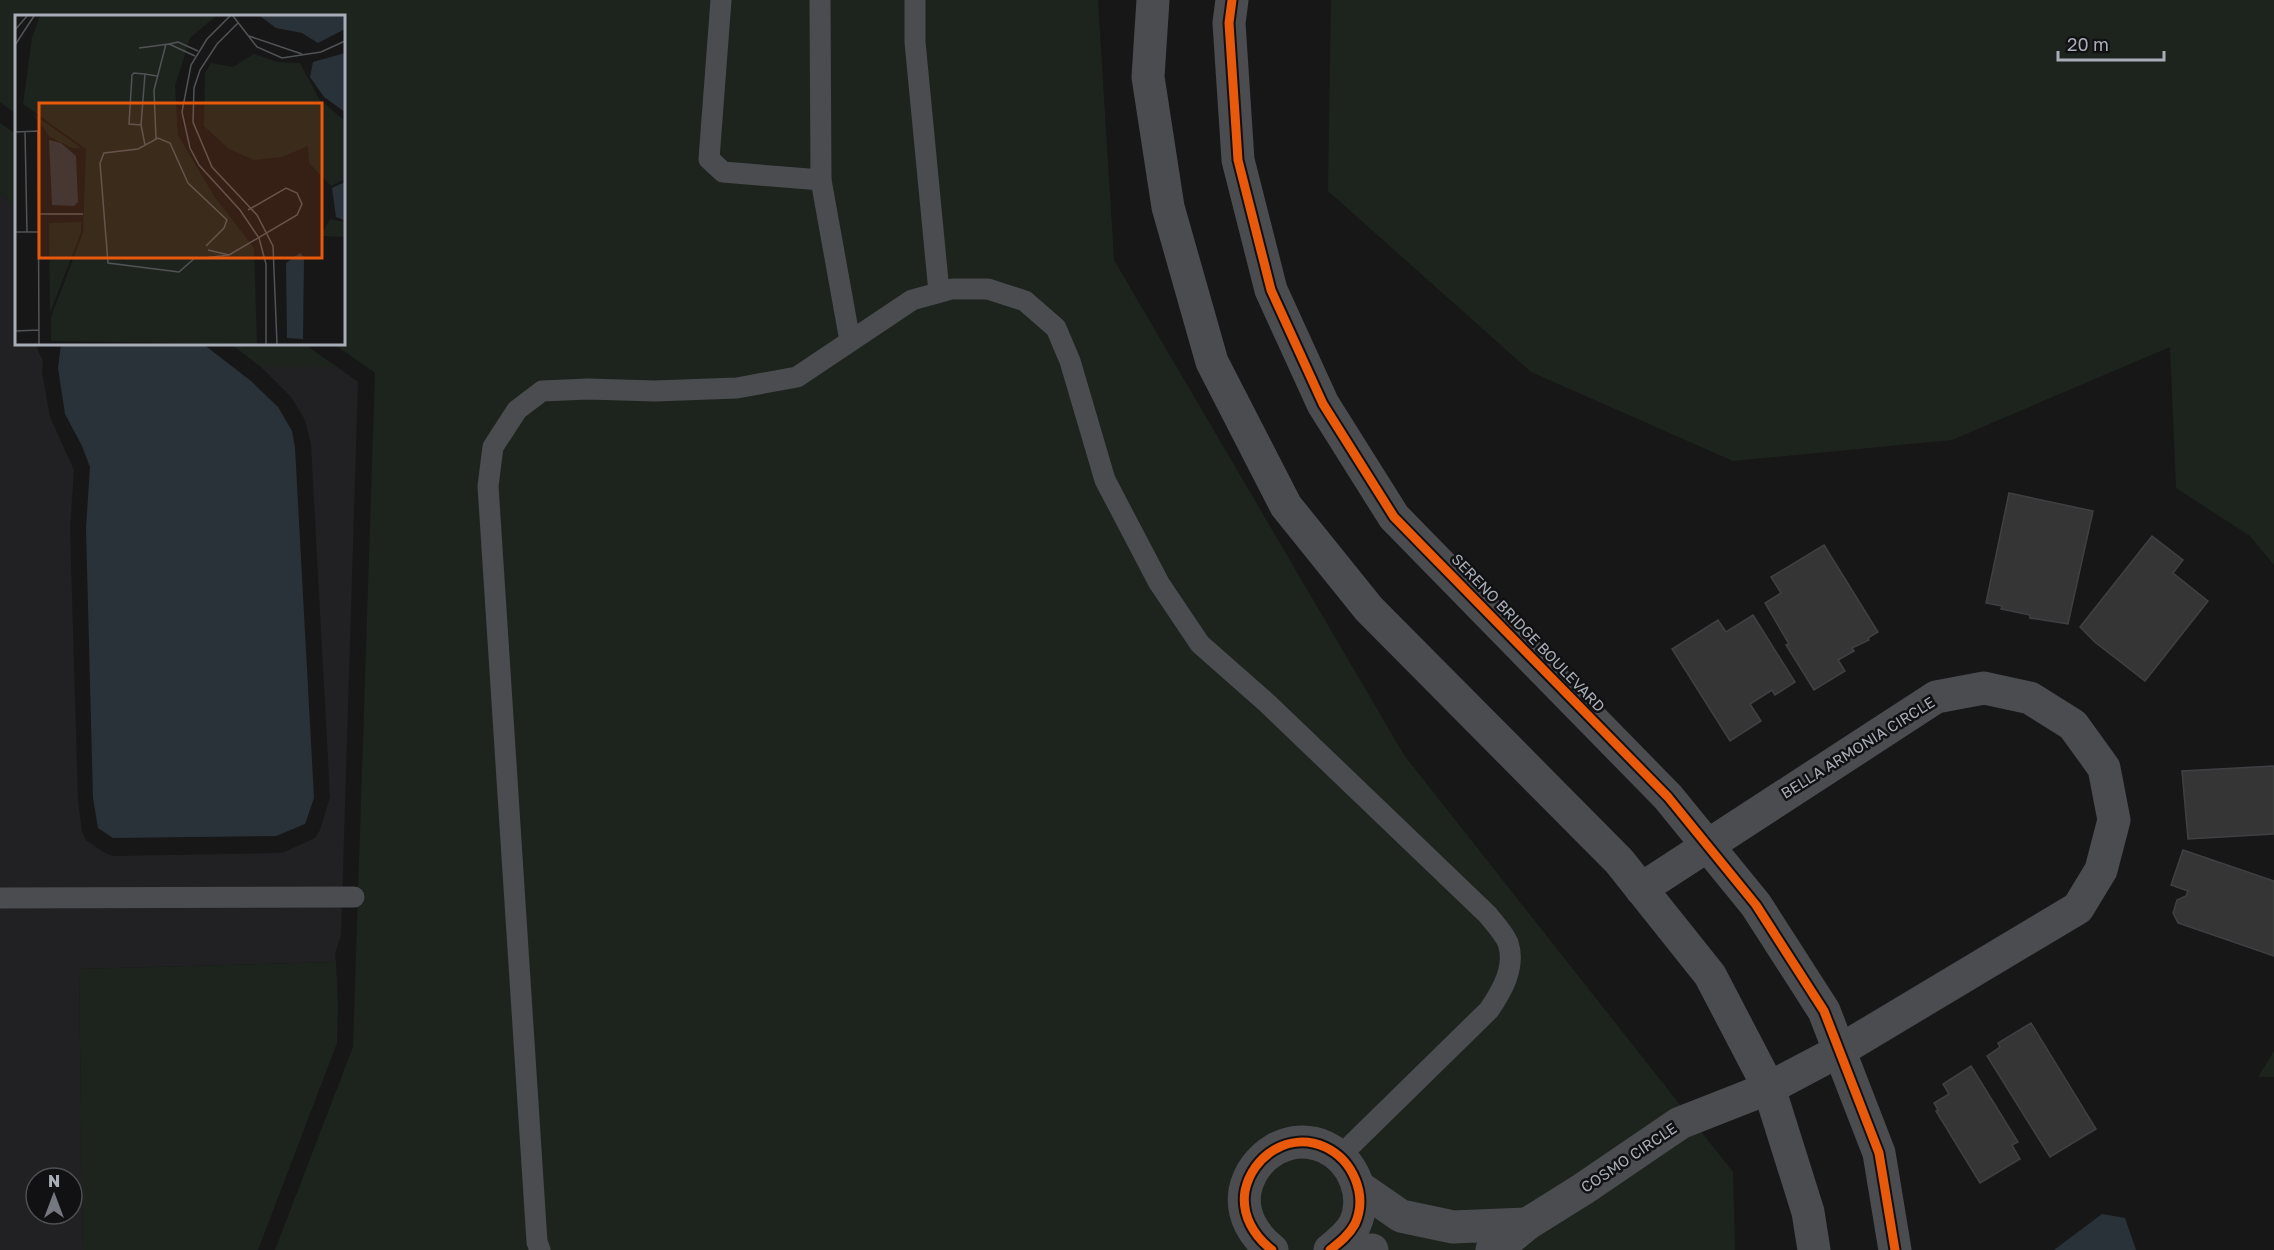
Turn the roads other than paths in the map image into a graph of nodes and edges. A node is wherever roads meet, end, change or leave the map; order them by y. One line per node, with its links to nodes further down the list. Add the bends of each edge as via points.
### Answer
1 (721, 0): 6 (lane, via 709,159 723,172)
2 (820, 0): 6 (lane)
3 (915, 0): 7 (lane, via 915,42)
4 (1153, 0): 10 (street, via 1148,77 1168,207 1212,362 1286,506 1369,609 1619,861)
5 (1232, 0): 9 (street, SERENO BRIDGE BOULEVARD, via 1229,23 1238,160 1271,290 1323,404 1394,517 1668,797)
6 (821, 180): 8 (lane)
7 (939, 292): 8 (lane, via 912,300); 15 (lane, via 988,289 1024,301 1056,328 1070,361 1105,480 1159,583 1200,644 1488,915 1508,942 1510,967 1504,988 1489,1010)
8 (850, 341): 19 (lane, via 797,376 737,388 542,391 517,410 493,447 488,486)
9 (1707, 844): 10 (street, BELLA ARMONIA CIRCLE); 13 (street, SERENO BRIDGE BOULEVARD, via 1762,915 1824,1011); 13 (street, BELLA ARMONIA CIRCLE, via 1936,697 1983,688 2030,698 2073,725 2104,768 2114,820 2101,870 2078,908)
10 (1641, 889): 14 (street, via 1710,975)
11 (354, 897): 12 (lane)
12 (0, 898)
13 (1839, 1051): 14 (street, BELLA ARMONIA CIRCLE); 25 (street, SERENO BRIDGE BOULEVARD, via 1879,1153)
14 (1769, 1088): 17 (street, COSMO CIRCLE, via 1680,1123); 24 (street, via 1808,1212)
15 (1340, 1156): 16 (street, COSMO CIRCLE); 18 (street, via 1324,1146 1306,1142 1271,1151 1257,1163 1244,1199 1247,1219)
16 (1359, 1187): 17 (street, COSMO CIRCLE, via 1401,1216 1453,1227); 20 (street, via 1355,1223)
17 (1527, 1224): 23 (street, COSMO CIRCLE)
18 (1266, 1248)
19 (540, 1250)
20 (1330, 1250)
21 (1347, 1250): 22 (street)
22 (1372, 1250)
23 (1492, 1250)
24 (1814, 1250)
25 (1895, 1250)

